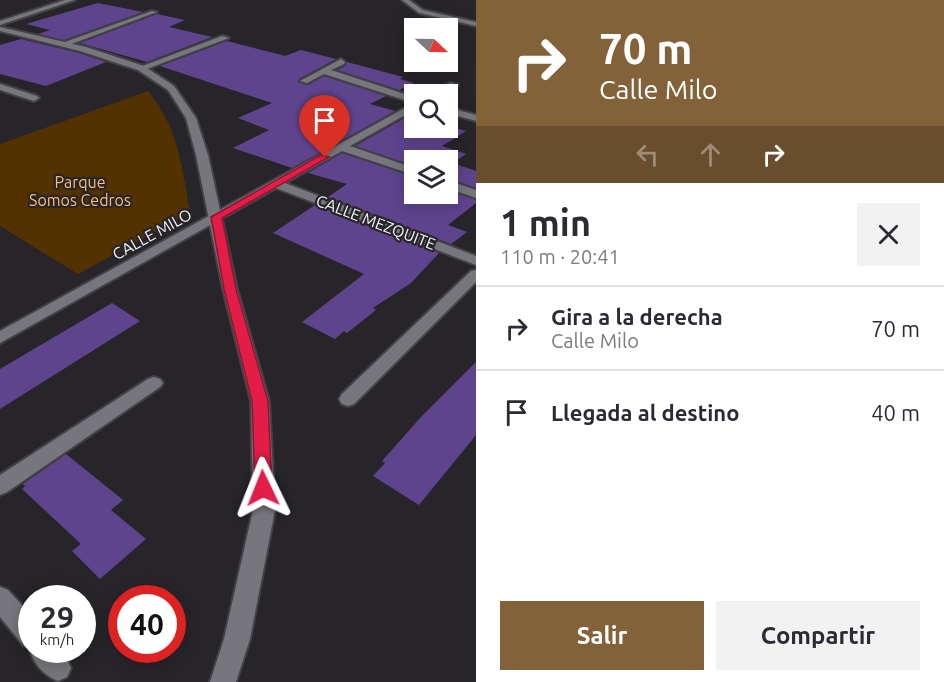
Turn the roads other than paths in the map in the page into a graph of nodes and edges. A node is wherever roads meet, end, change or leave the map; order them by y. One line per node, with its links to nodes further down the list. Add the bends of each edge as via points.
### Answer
1 (72, 0): 4 (street)
2 (405, 0): 5 (street, via 421,12)
3 (154, 12): 8 (street)
4 (0, 23)
5 (476, 24)
6 (0, 29): 8 (street)
7 (225, 38): 10 (street)
8 (63, 44): 10 (street)
9 (341, 62): 11 (street)
10 (141, 68): 24 (street, via 171,88 188,113)
11 (324, 71): 12 (street); 14 (street)
12 (304, 81)
13 (0, 87): 15 (street)
14 (404, 97)
15 (34, 98)
16 (404, 112): 19 (street, CALLE MILO)
17 (458, 113): 18 (street)
18 (476, 118)
19 (341, 147): 20 (street); 21 (street, CALLE MILO)
20 (404, 169)
21 (275, 184): 24 (street, CALLE MILO); 25 (street, CALLE MEZQUITE)
22 (458, 188): 23 (street)
23 (476, 194)
24 (216, 217): 27 (street, CALLE MILO); 33 (street, via 230,289 260,401 264,510)
25 (476, 261)
26 (476, 274): 29 (street)
27 (0, 338)
28 (154, 382): 30 (street)
29 (348, 399)
30 (0, 486)
31 (0, 598): 32 (street)
32 (18, 619)
33 (224, 682)

